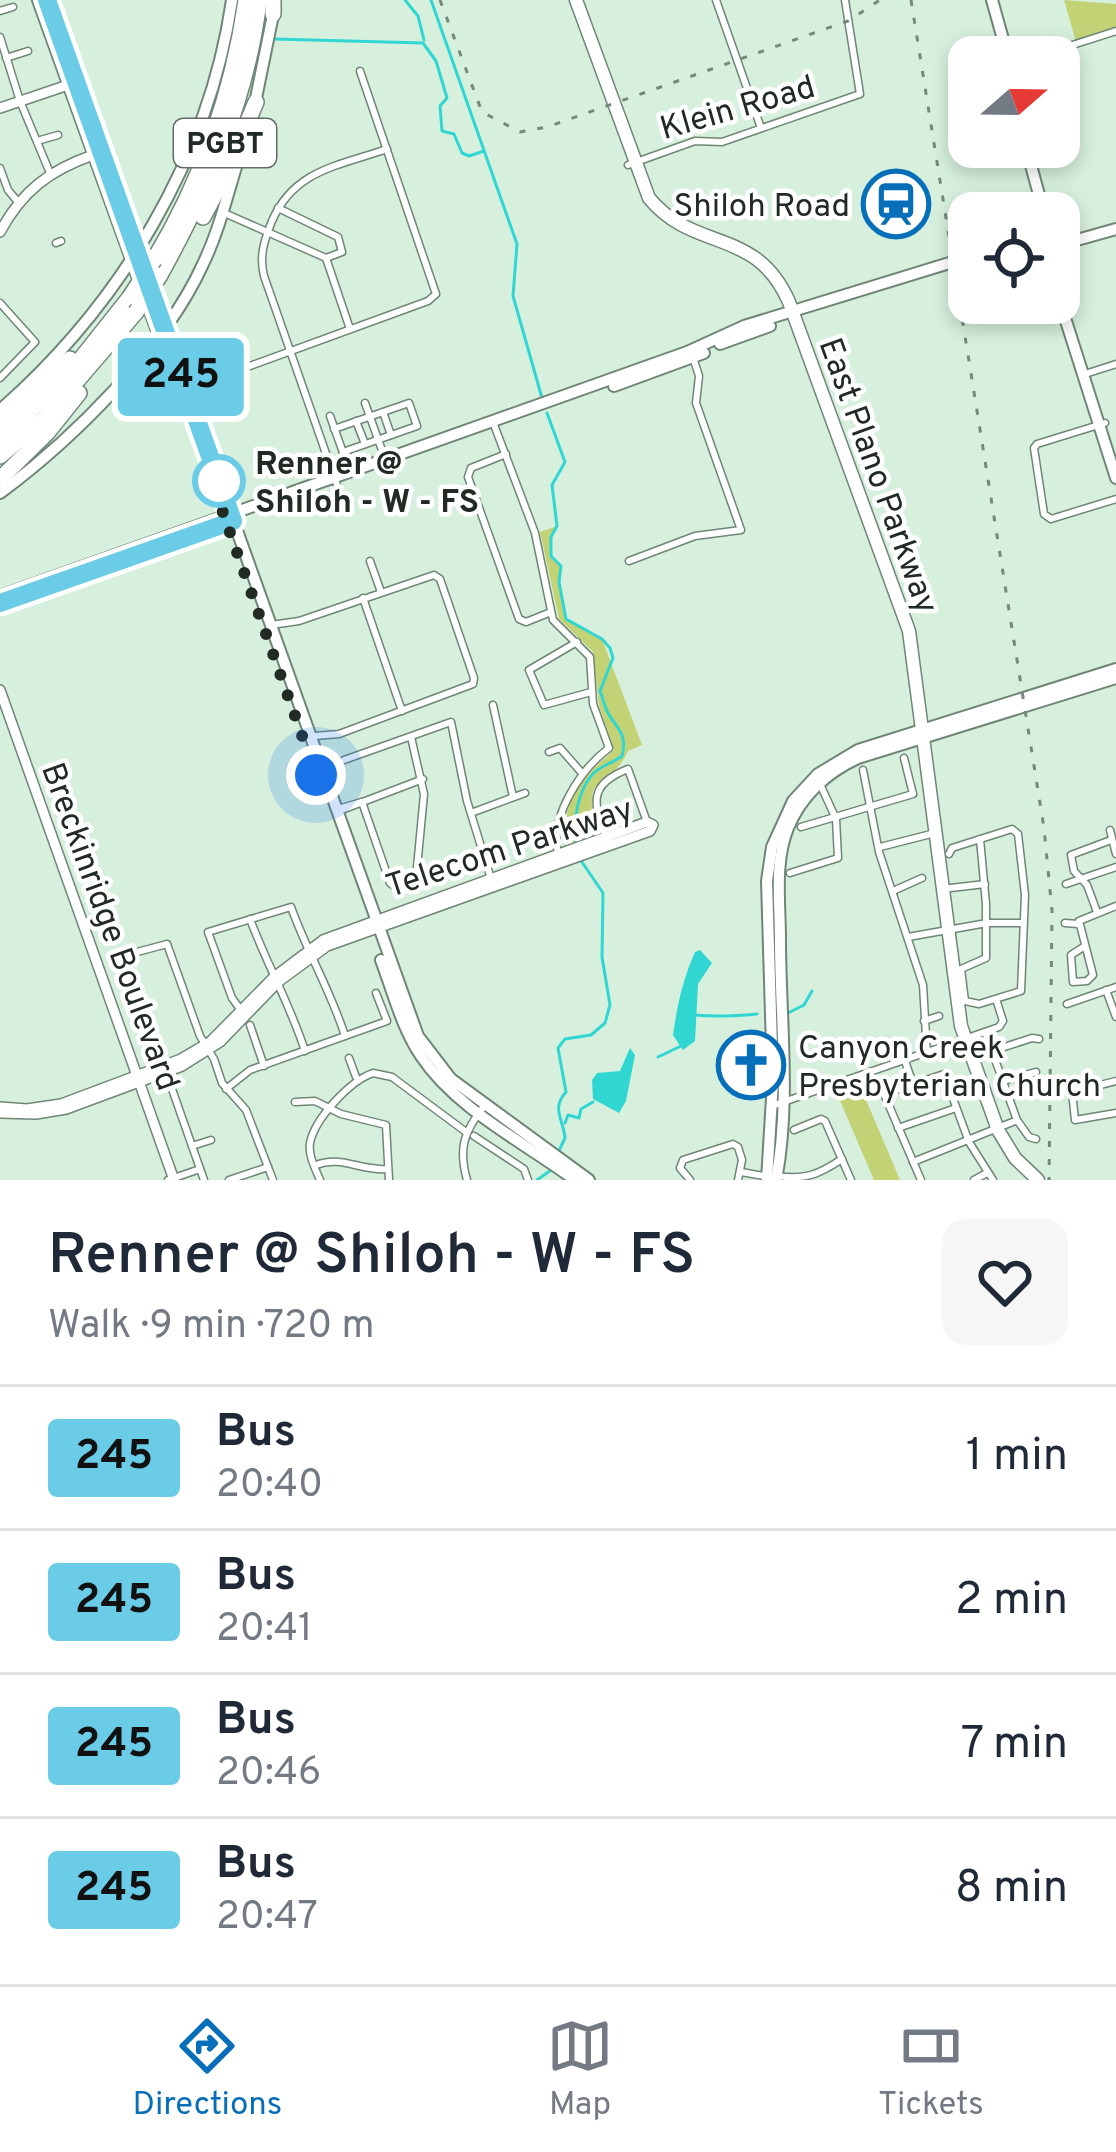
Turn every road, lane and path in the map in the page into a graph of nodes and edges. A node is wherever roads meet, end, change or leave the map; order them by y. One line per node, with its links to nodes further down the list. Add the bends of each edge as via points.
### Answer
1 (42, 0): 20 (main road)
2 (232, 0): 13 (main road)
3 (246, 0): 35 (highway, PGBT, via 223,104)
4 (259, 0): 47 (highway, PGBT, via 222,153)
5 (716, 0): 24 (street)
6 (845, 0): 24 (street, Klein Road, via 860,94)
7 (988, 0): 14 (main road)
8 (574, 3): 29 (main road, East Plano Parkway)
9 (274, 5): 22 (main road)
10 (13, 7): 11 (street)
11 (0, 11)
12 (1116, 32): 16 (street)
13 (226, 34): 35 (highway); 40 (main road, via 198,129)
14 (998, 36)
15 (0, 37): 18 (street)
16 (1080, 43)
17 (28, 51): 18 (street)
18 (6, 58): 21 (street)
19 (360, 71): 27 (street)
20 (71, 80): 21 (street); 28 (main road); 28 (main road)
21 (20, 101): 23 (street); 26 (street)
22 (256, 102): 37 (main road); 47 (highway, via 197,229)
23 (0, 108)
24 (761, 128): 29 (street, Klein Road)
25 (58, 135): 26 (street)
26 (37, 142): 31 (street)
27 (387, 148): 36 (street, via 302,180); 55 (street, via 436,294)
28 (97, 153): 31 (street); 32 (main road); 34 (main road)
29 (631, 164): 52 (main road, East Plano Parkway, via 645,203 692,240 753,258)
30 (0, 168): 33 (street)
31 (50, 173): 33 (street)
32 (103, 182): 34 (main road); 44 (main road)
33 (18, 202): 42 (street)
34 (119, 203): 39 (main road)
35 (185, 203): 47 (highway, PGBT)
36 (278, 208): 41 (street); 45 (street, via 338,237 342,252)
37 (222, 212): 41 (street); 51 (main road)
38 (1116, 225): 43 (main road)
39 (128, 228): 40 (main road); 44 (main road)
40 (149, 230): 44 (main road); 51 (main road, via 144,254 161,304)
41 (268, 230): 45 (street); 57 (street, via 261,265)
42 (0, 232)
43 (1080, 235)
44 (133, 256): 48 (main road); 56 (main road)
45 (326, 258): 55 (street)
46 (948, 267): 52 (main road)
47 (158, 271): 50 (highway, bridge)
48 (114, 284): 58 (main road, via 134,285 149,330); 69 (main road)
49 (0, 302): 64 (street, via 35,342)
50 (137, 302): 54 (highway); 61 (highway)
51 (178, 307): 56 (main road)
52 (791, 316): 59 (main road, via 736,329); 112 (main road, East Plano Parkway, via 902,620)
53 (1070, 324): 65 (main road)
54 (109, 326): 74 (highway); 80 (highway)
55 (350, 329): 57 (street)
56 (160, 331): 58 (main road); 62 (main road); 67 (main road)
57 (290, 352): 67 (street); 89 (street)
58 (143, 353): 62 (main road); 90 (main road, via 66,437)
59 (692, 354): 76 (main road); 97 (street, via 696,403 741,530 695,536)
60 (0, 357): 64 (street)
61 (100, 358): 84 (highway); 88 (highway, via 63,414)
62 (166, 359): 67 (main road)
63 (1116, 364): 65 (street)
64 (10, 368): 66 (street)
65 (1086, 374): 75 (main road)
66 (0, 378)
67 (182, 390): 86 (main road)
68 (365, 404): 72 (street)
69 (0, 410)
70 (383, 412): 72 (street); 78 (street); 78 (street, via 409,403 417,426)
71 (330, 416): 77 (street)
72 (370, 416): 73 (street); 79 (street)
73 (356, 421): 77 (street); 81 (street)
74 (0, 424)
75 (1102, 424): 83 (main road); 87 (main road); 91 (street, via 1035,447 1047,517)
76 (494, 425): 82 (street); 85 (main road)
77 (334, 428): 81 (street, via 345,456)
78 (392, 435): 79 (street)
79 (378, 439): 81 (street); 85 (street)
80 (0, 440)
81 (365, 444)
82 (506, 454): 101 (street, via 539,549); 101 (street, via 468,470 519,619)
83 (1116, 455)
84 (0, 456)
85 (387, 463): 89 (main road)
86 (209, 464): 93 (main road); 95 (main road)
87 (1116, 478)
88 (0, 479)
89 (336, 482): 92 (main road)
90 (0, 493)
91 (1116, 499)
92 (285, 500): 94 (main road); 95 (main road)
93 (226, 501): 94 (main road, via 239,509); 95 (main road)
94 (269, 502): 95 (main road)
95 (229, 519): 100 (main road); 102 (main road)
96 (370, 561): 98 (street)
97 (629, 561)
98 (381, 592): 99 (street); 109 (street, via 432,574 440,579 473,685)
99 (363, 598): 102 (street); 109 (street)
100 (0, 600)
101 (550, 612): 103 (street)
102 (267, 628): 110 (main road)
103 (577, 642): 106 (street, via 592,662); 106 (street, via 530,666 544,705)
104 (1116, 672): 112 (main road)
105 (0, 690): 141 (street, Breckinridge Boulevard)
106 (590, 692): 117 (street, via 609,748)
107 (0, 705): 141 (street, Breckinridge Boulevard)
108 (494, 705): 122 (street)
109 (402, 711): 110 (street, via 339,734)
110 (305, 736): 125 (main road)
111 (411, 736): 115 (street); 118 (street); 126 (street, via 451,722)
112 (919, 736): 116 (main road); 120 (main road, East Plano Parkway)
113 (549, 752): 117 (street, via 560,748)
114 (904, 758): 120 (street)
115 (344, 760)
116 (855, 761): 119 (main road); 124 (street)
117 (581, 772): 132 (street)
118 (423, 779): 123 (street); 123 (street, via 417,874 391,885)
119 (817, 780): 127 (street); 198 (main road, via 793,801 769,862)
120 (921, 788): 124 (street); 131 (main road, East Plano Parkway)
121 (525, 793): 122 (street)
122 (514, 797): 126 (street)
123 (362, 802): 125 (street)
124 (873, 808): 127 (street); 137 (street)
125 (332, 812): 161 (main road)
126 (471, 813): 138 (street)
127 (836, 820): 129 (street); 145 (street, via 838,858)
128 (646, 822): 136 (street, Telecom Parkway, via 650,831); 136 (street, via 628,769 597,794)
129 (801, 827)
130 (1110, 830): 135 (street)
131 (932, 834): 137 (street); 152 (main road, East Plano Parkway); 162 (main road, East Plano Parkway)
132 (558, 837): 134 (street); 142 (street)
133 (980, 839): 139 (street); 149 (street); 158 (street, via 1016,830)
134 (525, 840)
135 (1111, 840): 140 (street); 147 (street, via 1072,852)
136 (607, 841): 142 (street, Telecom Parkway)
137 (879, 847): 153 (street)
138 (482, 854): 143 (street); 148 (street)
139 (949, 854)
140 (1116, 854)
141 (56, 856): 192 (street, Breckinridge Boulevard)
142 (565, 856): 148 (street, Telecom Parkway)
143 (467, 860)
144 (1114, 868): 147 (street); 151 (street)
145 (790, 873)
146 (922, 878): 153 (street)
147 (1080, 879): 150 (street); 155 (street)
148 (492, 882): 161 (street, Telecom Parkway)
149 (985, 884): 152 (street); 157 (street)
150 (1066, 884)
151 (1116, 884)
152 (942, 889): 162 (main road, East Plano Parkway)
153 (892, 891): 163 (street)
154 (1116, 906): 155 (street)
155 (1097, 912): 160 (street)
156 (250, 919): 165 (street, via 291,907); 168 (street); 175 (street, via 208,932)
157 (987, 922): 158 (street); 162 (street); 172 (street, via 984,961 961,969 967,1004)
158 (1024, 923): 172 (street, via 1023,989)
159 (1065, 923): 160 (street)
160 (1078, 924): 164 (street)
161 (372, 925): 165 (street, Telecom Parkway); 199 (main road, via 417,1051 442,1082)
162 (944, 928): 163 (street); 181 (main road, East Plano Parkway)
163 (908, 937): 167 (street)
164 (1085, 946): 164 (street, via 1092,978 1070,986 1071,955)
165 (309, 953): 168 (street, Telecom Parkway); 179 (street)
166 (933, 972): 167 (street)
167 (920, 976): 177 (street)
168 (276, 979): 175 (street, Telecom Parkway); 183 (street)
169 (1116, 987): 170 (street)
170 (1106, 990): 173 (street); 176 (street)
171 (376, 993): 179 (street, via 387,1021)
172 (996, 999): 178 (street, via 1003,1024)
173 (1067, 1004)
174 (939, 1016): 177 (street)
175 (246, 1017): 182 (street, Telecom Parkway); 188 (street)
176 (1116, 1017)
177 (924, 1021): 185 (street)
178 (985, 1032): 181 (street); 184 (street)
179 (345, 1036): 183 (street)
180 (1039, 1039): 184 (street)
181 (962, 1041): 185 (street); 207 (main road, East Plano Parkway)
182 (208, 1048): 189 (street, Telecom Parkway); 189 (street, via 166,944 126,955); 196 (street)
183 (304, 1051): 188 (street)
184 (992, 1051): 193 (street)
185 (927, 1053): 187 (street)
186 (350, 1058): 191 (street)
187 (905, 1060): 195 (street); 198 (street)
188 (264, 1066): 196 (street)
189 (165, 1069): 192 (street, Telecom Parkway); 212 (street)
190 (1036, 1072): 193 (street)
191 (357, 1078): 201 (street); 208 (street, via 387,1075)
192 (136, 1080): 202 (street, Telecom Parkway, via 56,1108); 223 (street, Breckinridge Boulevard)
193 (1003, 1081): 204 (street)
194 (1116, 1081): 203 (street, via 1075,1090 1072,1115 1077,1121)
195 (913, 1084): 200 (street, via 944,1074); 205 (street, via 884,1094)
196 (226, 1089): 216 (street, via 246,1110)
197 (295, 1102): 201 (street)
198 (777, 1105): 221 (main road)
199 (482, 1108): 208 (street); 222 (main road)
200 (956, 1108): 205 (street); 211 (street)
201 (332, 1109): 215 (street, via 311,1141); 217 (street, via 387,1127)
202 (0, 1110)
203 (1116, 1114)
204 (1016, 1120): 207 (street); 209 (street)
205 (898, 1128): 214 (street)
206 (794, 1130): 213 (street, via 821,1118)
207 (994, 1131): 211 (street); 236 (main road, East Plano Parkway); 237 (main road, East Plano Parkway)
208 (470, 1134): 230 (street, via 461,1159); 231 (street, via 524,1169)
209 (1036, 1139)
210 (211, 1140): 212 (street)
211 (969, 1142): 214 (street); 220 (street)
212 (192, 1146): 218 (street)
213 (842, 1160): 224 (street); 233 (street)
214 (913, 1162): 234 (street)
215 (314, 1165): 217 (street); 228 (street)
216 (268, 1166): 226 (street); 227 (street)
217 (387, 1168): 229 (street)
218 (200, 1169): 223 (street); 225 (street)
219 (740, 1176): 221 (street); 232 (street, via 733,1144 683,1160)
220 (990, 1176): 235 (street)
221 (772, 1177): 224 (street)
222 (581, 1178)
223 (171, 1179)
224 (802, 1179)
225 (204, 1180)
226 (229, 1180)
227 (273, 1180)
228 (320, 1180)
229 (389, 1180)
230 (467, 1180)
231 (527, 1180)
232 (690, 1180)
233 (851, 1180)
234 (920, 1180)
235 (974, 1180)
236 (1026, 1180)
237 (1038, 1180)

